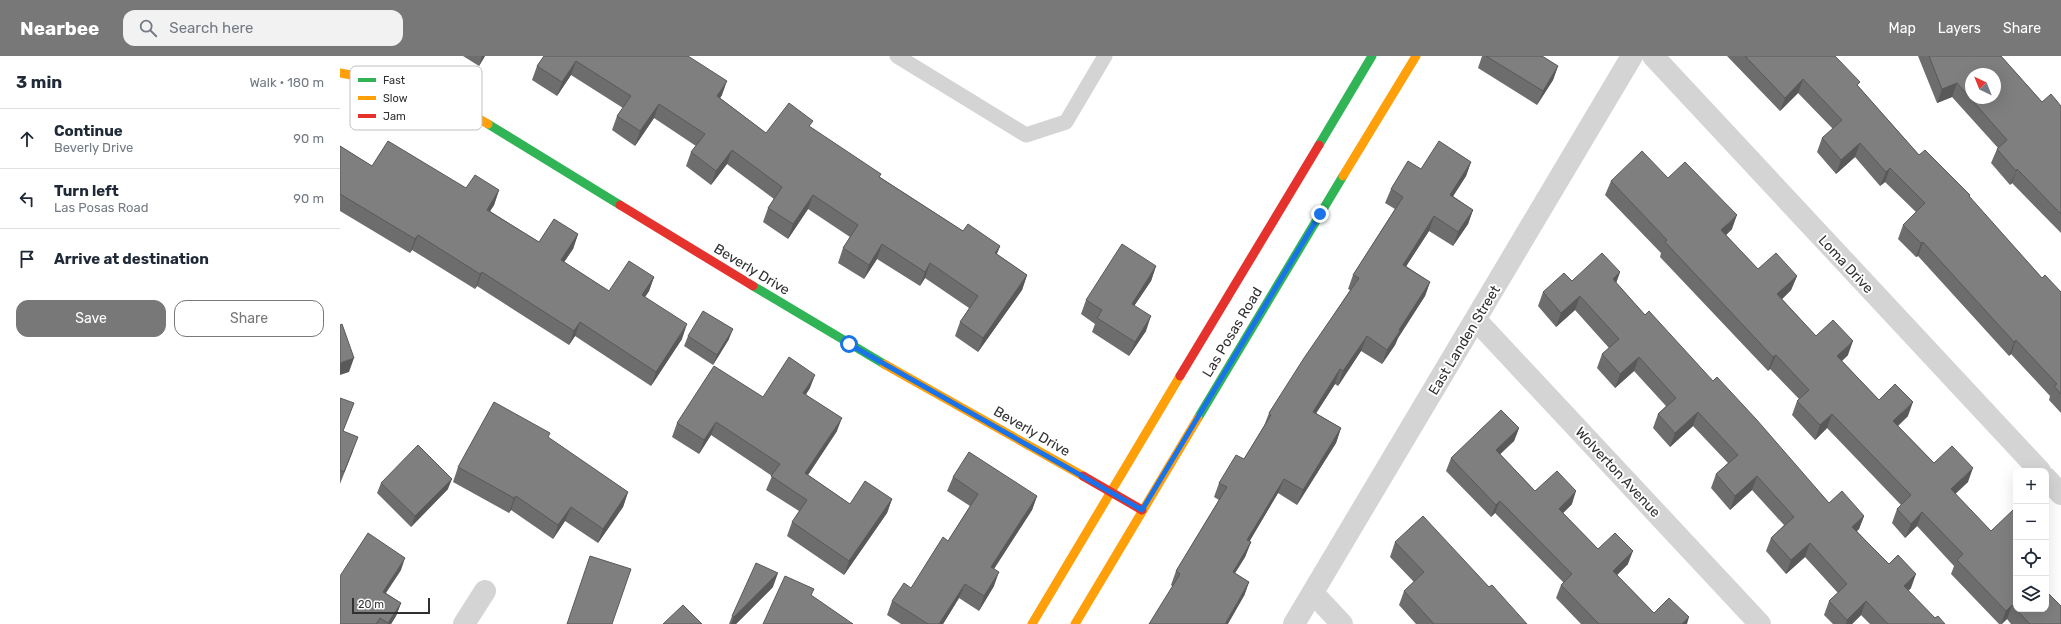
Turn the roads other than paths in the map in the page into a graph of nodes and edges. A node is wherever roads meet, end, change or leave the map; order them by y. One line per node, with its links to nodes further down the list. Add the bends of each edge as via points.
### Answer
1 (897, 56): 2 (lane, via 1026,135 1066,122)
2 (1104, 56)
3 (1372, 56): 13 (main road, Las Posas Road)
4 (1416, 56): 15 (main road, Las Posas Road)
5 (1632, 56): 10 (street, East Landen Street)
6 (1653, 56): 11 (street, Loma Drive)
7 (340, 73): 8 (main road, Beverly Drive)
8 (350, 75)
9 (482, 121): 13 (main road, Beverly Drive, via 842,340)
10 (1476, 320): 17 (street, East Landen Street); 23 (street, Wolverton Avenue)
11 (2037, 468)
12 (2049, 481): 14 (street)
13 (1110, 492): 15 (main road, Beverly Drive); 19 (main road, Las Posas Road)
14 (2061, 494)
15 (1142, 510): 20 (main road, Las Posas Road)
16 (485, 591): 18 (street)
17 (1313, 593): 21 (street, East Landen Street); 22 (street)
18 (464, 624)
19 (1032, 624)
20 (1075, 624)
21 (1294, 624)
22 (1342, 624)
23 (1760, 624)

